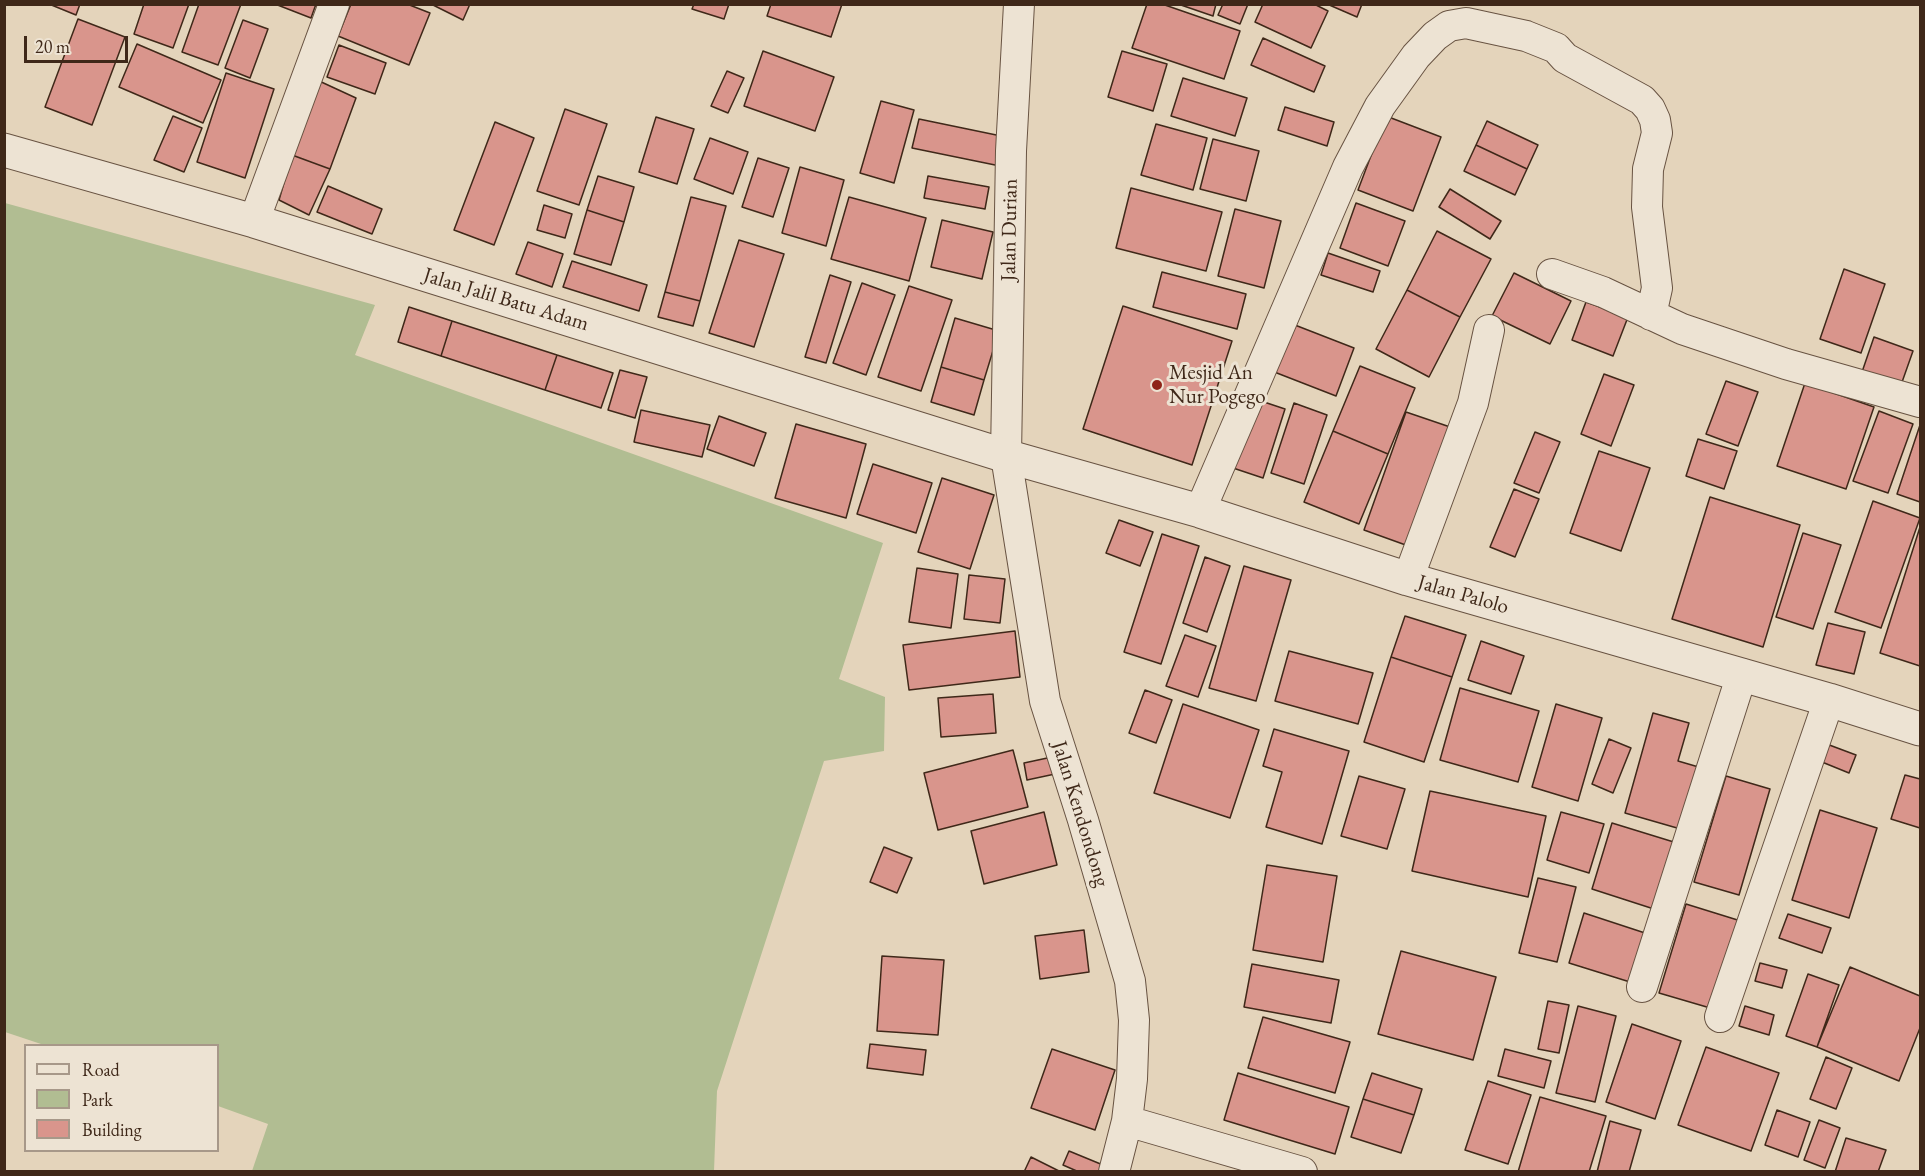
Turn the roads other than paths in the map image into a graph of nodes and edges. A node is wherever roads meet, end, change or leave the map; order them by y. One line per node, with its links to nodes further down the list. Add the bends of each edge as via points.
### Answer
1 (334, 4): 4 (street)
2 (1018, 4): 9 (street, Jalan Durian, via 1011,151)
3 (4, 150): 4 (street, Jalan Jalil Batu Adam)
4 (254, 221): 9 (street, Jalan Jalil Batu Adam)
5 (1552, 274): 6 (street)
6 (1651, 315): 8 (street, via 1786,364); 10 (street, via 1657,288 1647,207 1648,169 1657,133 1650,110 1642,100 1565,58 1556,48 1526,36 1466,23 1449,26 1416,56 1380,106 1348,167)
7 (1489, 330): 11 (street, via 1473,403)
8 (1920, 402)
9 (1006, 456): 10 (street, Jalan Palolo); 17 (street, Jalan Kendondong, via 1045,701 1130,981 1134,1020)
10 (1200, 510): 11 (street, Jalan Palolo)
11 (1408, 579): 12 (street, Jalan Palolo)
12 (1742, 674): 13 (street, Jalan Palolo); 15 (street)
13 (1829, 700): 14 (street, Jalan Palolo); 16 (street)
14 (1920, 729)
15 (1642, 987)
16 (1720, 1017)
17 (1127, 1121): 18 (street, Jalan Kendondong); 19 (street)
18 (1114, 1172)
19 (1302, 1172)

